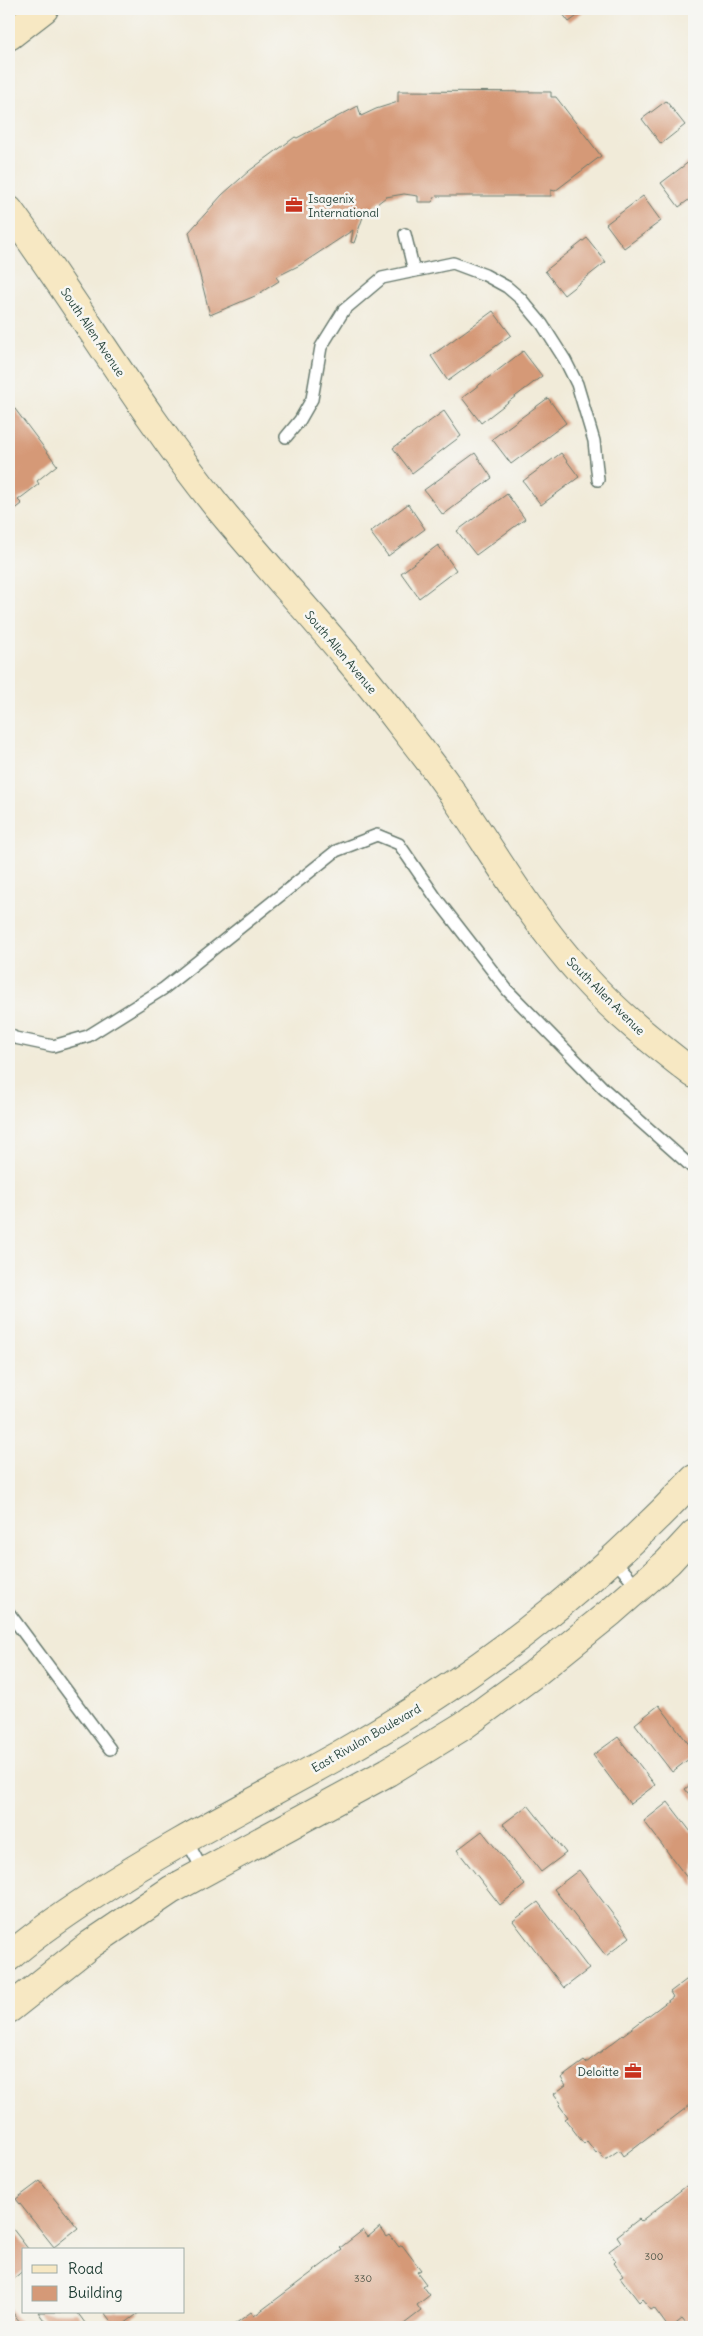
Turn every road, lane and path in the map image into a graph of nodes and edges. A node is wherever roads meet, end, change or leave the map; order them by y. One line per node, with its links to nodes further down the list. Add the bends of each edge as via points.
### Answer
1 (44, 9): 2 (street)
2 (9, 36)
3 (9, 210): 9 (street, South Allen Avenue, via 179,456 218,507 325,631 452,791 541,925 581,975 631,1025)
4 (404, 234): 5 (lane)
5 (414, 271): 6 (lane, via 382,278 344,310 321,347 312,399); 7 (lane, via 452,263 485,275 521,299 542,324 577,384 594,441)
6 (286, 437)
7 (598, 480)
8 (9, 1034): 10 (lane, via 53,1046 88,1036 163,989 336,851 377,835 399,844 508,991 604,1089)
9 (694, 1074)
10 (694, 1169)
11 (694, 1479): 13 (street, East Rivulon Boulevard)
12 (694, 1534): 14 (street)
13 (614, 1560): 14 (lane); 17 (street, East Rivulon Boulevard, via 516,1641 435,1696 339,1755)
14 (638, 1588): 18 (street, via 534,1674 463,1726 388,1772)
15 (9, 1613): 16 (lane)
16 (110, 1749)
17 (186, 1839): 18 (lane); 19 (street, East Rivulon Boulevard, via 68,1912)
18 (203, 1871): 20 (street, via 91,1944)
19 (9, 1957)
20 (9, 2009)

